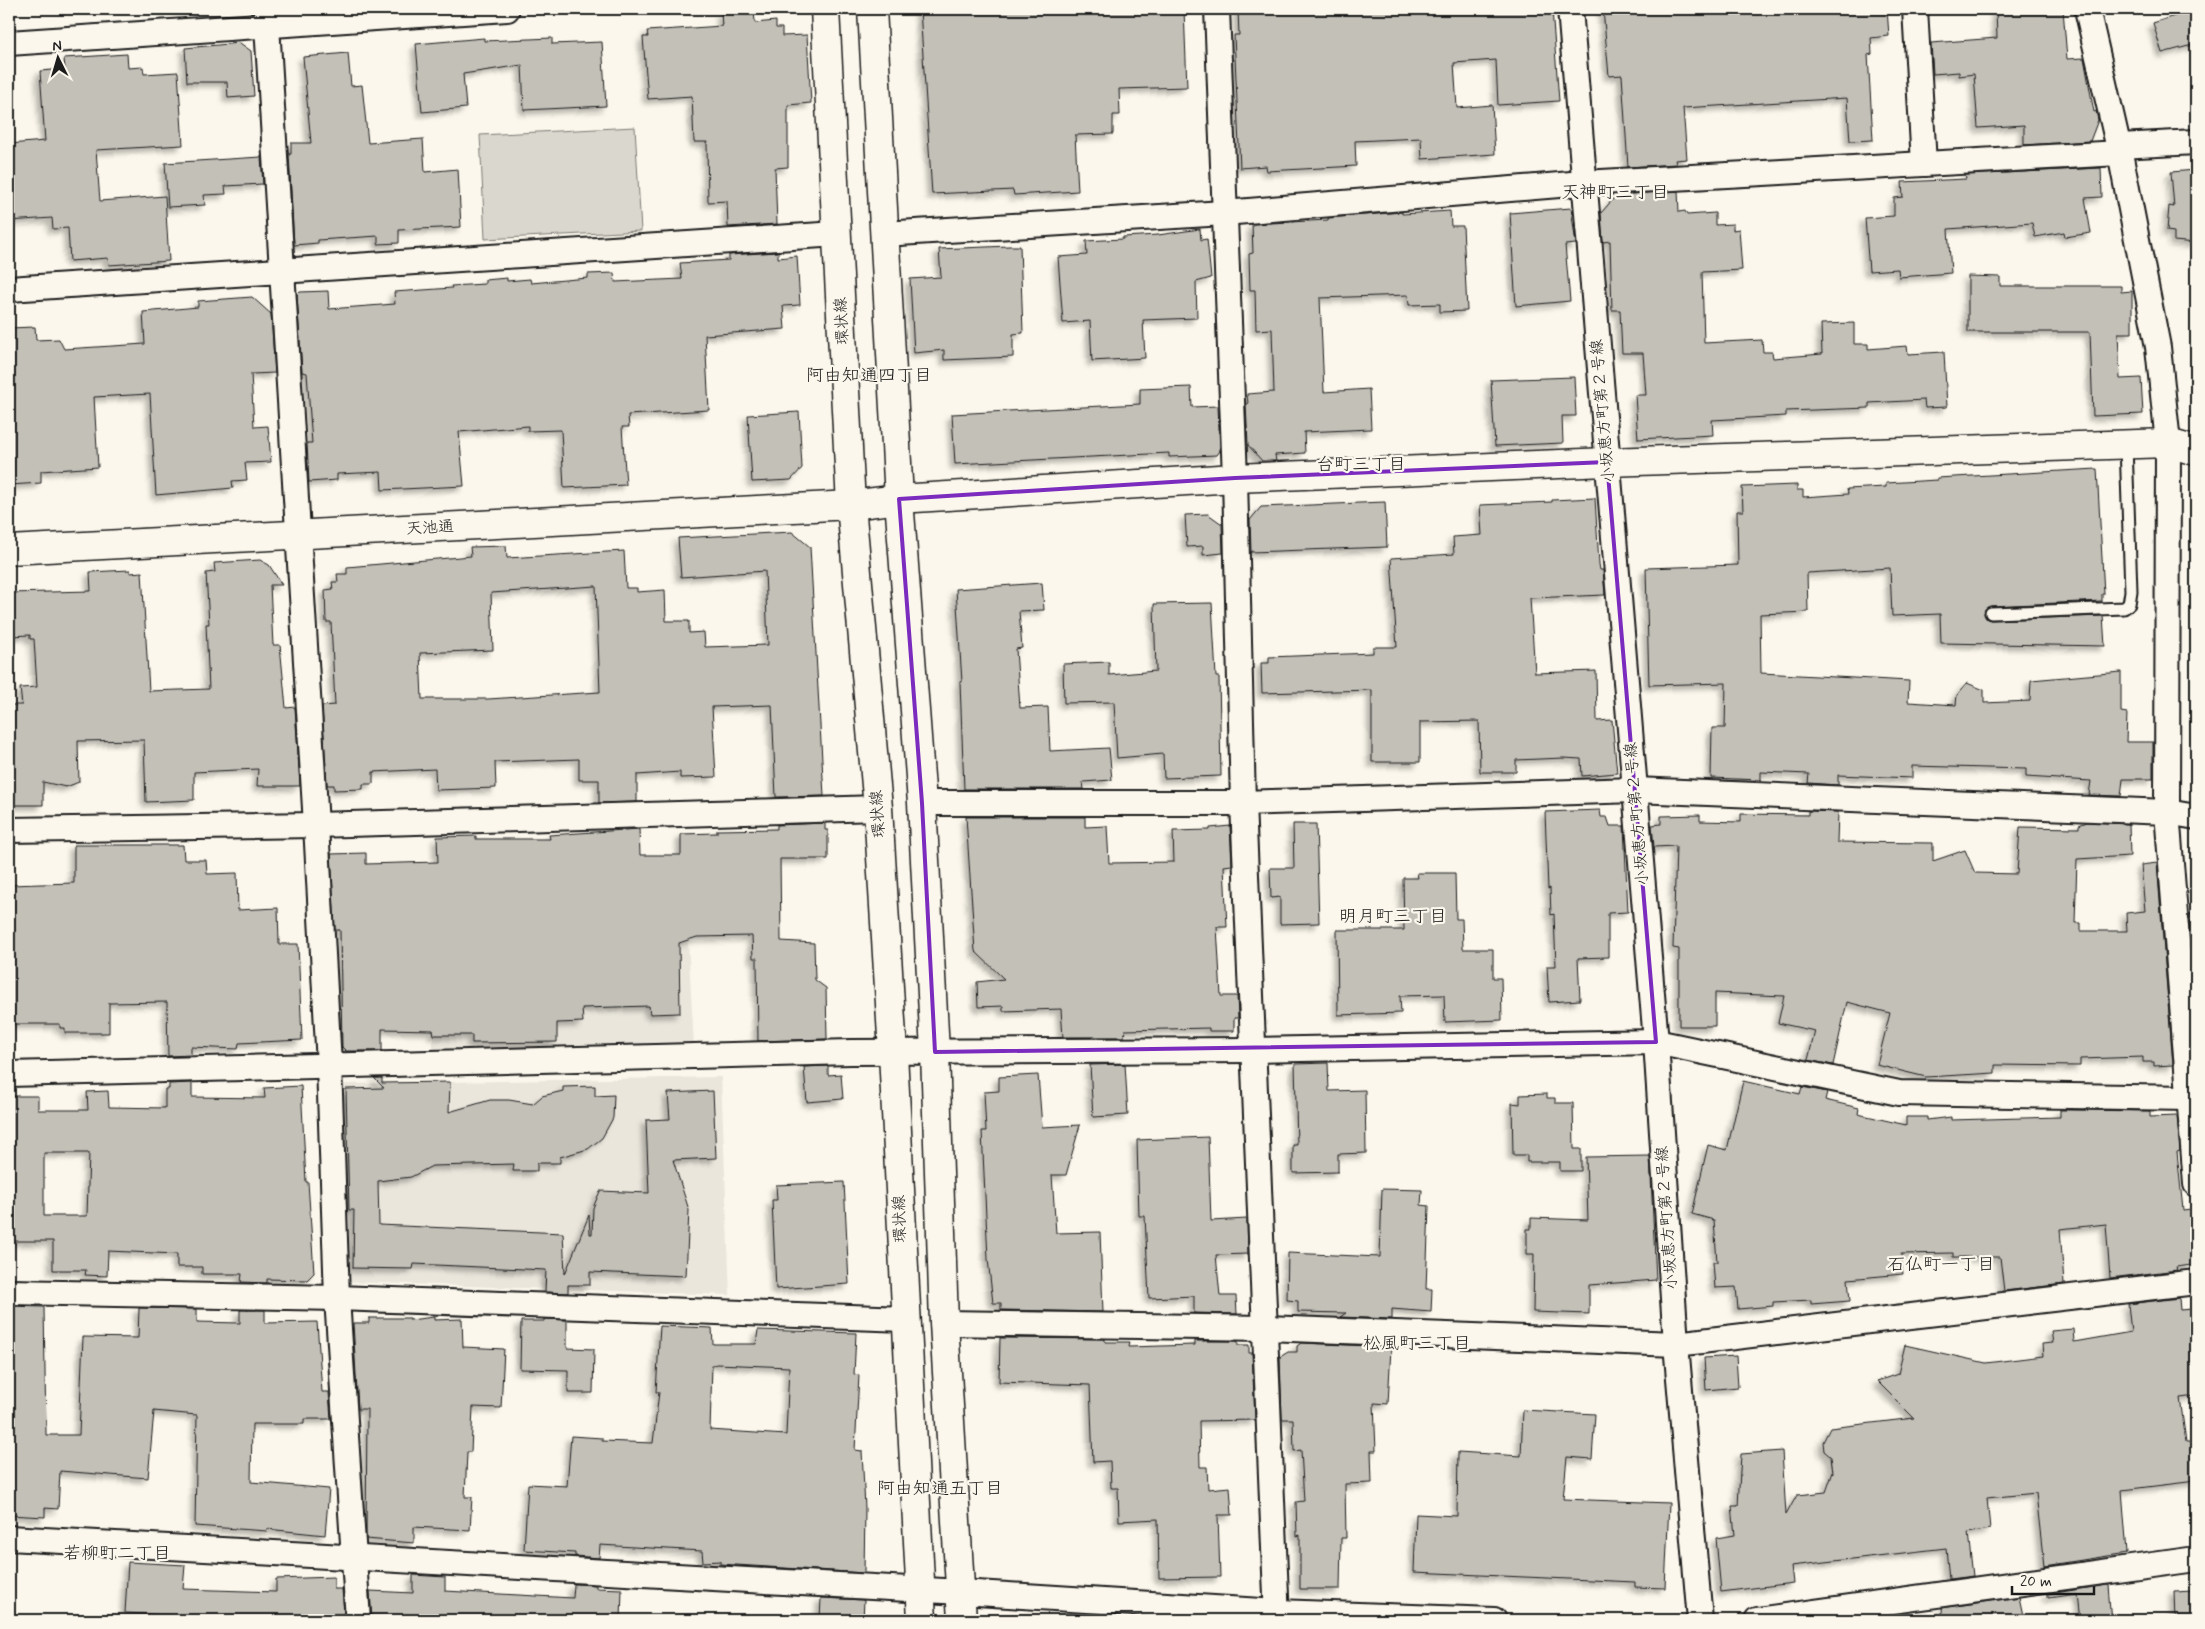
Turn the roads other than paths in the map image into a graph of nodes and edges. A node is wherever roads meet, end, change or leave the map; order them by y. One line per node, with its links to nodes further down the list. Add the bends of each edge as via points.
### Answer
1 (507, 9): 8 (street)
2 (825, 9): 15 (main road, 環状線)
3 (872, 9): 16 (main road)
4 (1218, 9): 14 (street)
5 (1570, 9): 13 (street, 小坂恵方町第２号線)
6 (1914, 9): 12 (street)
7 (2087, 9): 11 (street)
8 (266, 18): 9 (street); 17 (street)
9 (9, 43)
10 (2196, 142): 11 (street)
11 (2120, 150): 12 (street); 19 (street, via 2158,347)
12 (1924, 164): 13 (street)
13 (1583, 183): 14 (street); 22 (street, 小坂恵方町第２号線)
14 (1224, 213): 16 (street); 23 (street)
15 (838, 234): 17 (street); 25 (main road, 環状線)
16 (883, 234): 24 (main road)
17 (282, 270): 18 (street); 26 (street)
18 (9, 289)
19 (2168, 444): 20 (main road, 天池通); 21 (main road, 天池通); 33 (street)
20 (2126, 445): 22 (main road, 天池通); 28 (lane, via 2132,591 2129,604 2124,608)
21 (2196, 451)
22 (1608, 462): 23 (main road, 天池通); 29 (street, 小坂恵方町第２号線)
23 (1235, 478): 24 (main road, 天池通); 31 (street)
24 (899, 499): 25 (main road, 天池通); 30 (main road)
25 (851, 505): 26 (main road, 天池通); 32 (main road, 環状線)
26 (299, 535): 27 (main road, 天池通); 35 (street)
27 (9, 550)
28 (1991, 613)
29 (1635, 790): 31 (street); 33 (street); 37 (street, 小坂恵方町第２号線)
30 (922, 803): 31 (street); 39 (main road)
31 (1243, 803): 38 (street)
32 (878, 808): 35 (street); 40 (main road, 環状線)
33 (2167, 812): 34 (street); 43 (street)
34 (2196, 817)
35 (316, 825): 36 (street); 41 (street)
36 (9, 830)
37 (1656, 1042): 38 (street); 43 (street, via 1899,1093); 51 (street, 小坂恵方町第２号線)
38 (1253, 1050): 39 (street); 50 (street)
39 (935, 1052): 40 (street); 49 (main road)
40 (893, 1053): 41 (street); 48 (main road, 環状線)
41 (329, 1065): 42 (street); 47 (street)
42 (9, 1074)
43 (2188, 1098): 44 (street)
44 (2196, 1184)
45 (2196, 1282): 51 (street)
46 (9, 1292): 47 (street)
47 (337, 1298): 48 (street); 53 (street)
48 (905, 1320): 55 (main road, 環状線)
49 (944, 1323): 50 (street); 56 (main road)
50 (1266, 1328): 51 (street); 57 (street)
51 (1676, 1344): 62 (street, 小坂恵方町第２号線)
52 (9, 1538): 53 (street)
53 (355, 1558): 55 (street); 58 (street)
54 (2196, 1559): 63 (street)
55 (921, 1590): 56 (street); 59 (main road, 環状線)
56 (961, 1592): 57 (street); 60 (main road)
57 (1277, 1616): 61 (street)
58 (358, 1620)
59 (922, 1620)
60 (962, 1620)
61 (1494, 1620)
62 (1700, 1620)
63 (1757, 1620)

